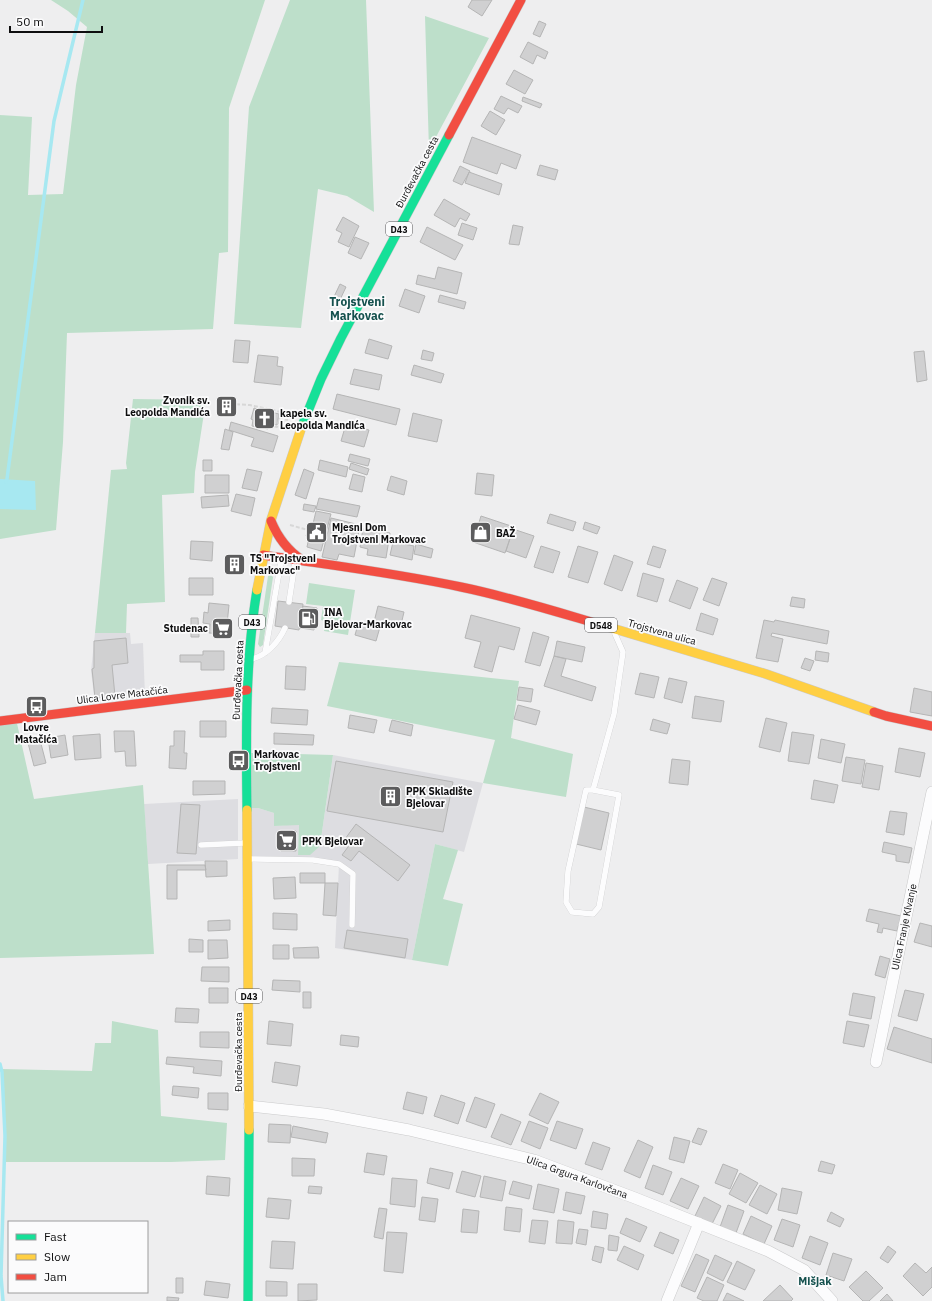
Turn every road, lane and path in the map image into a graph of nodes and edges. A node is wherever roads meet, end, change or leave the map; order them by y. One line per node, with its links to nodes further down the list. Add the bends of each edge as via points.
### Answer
1 (521, 0): 6 (main road, Đurđevačka cesta / D43, via 320,380 301,428)
2 (230, 404): 3 (path, via 250,405 281,412)
3 (279, 418): 4 (path); 5 (path, via 277,427)
4 (293, 422)
5 (269, 425)
6 (271, 521): 9 (main road, Đurđevačka cesta / D43); 11 (main road, via 284,547)
7 (286, 524): 8 (path)
8 (308, 530)
9 (263, 555): 10 (main road, Trojstvena ulica / D548); 16 (main road, Đurđevačka cesta / D43)
10 (282, 558): 11 (main road, Trojstvena ulica / D548); 15 (lane)
11 (300, 560): 12 (lane); 14 (main road, Trojstvena ulica / D548, via 462,587)
12 (289, 602)
13 (285, 628): 15 (lane, via 281,638)
14 (612, 628): 19 (main road, Trojstvena ulica / D548, via 766,674 886,716); 20 (lane, via 624,652 614,714)
15 (265, 653): 16 (lane)
16 (249, 659): 17 (main road, Đurđevačka cesta / D43)
17 (247, 690): 18 (main road, Ulica Lovre Matačića); 22 (main road, Đurđevačka cesta / D43)
18 (0, 721)
19 (932, 726)
20 (593, 790): 20 (lane, via 619,795 599,907 593,914 572,912 566,902 568,871 586,790)
21 (932, 792): 26 (street, Ulica Franje Klvanje)
22 (247, 843): 23 (lane); 24 (main road, Đurđevačka cesta / D43)
23 (201, 845)
24 (247, 859): 25 (lane, via 313,860 339,864 353,874); 27 (main road, Đurđevačka cesta / D43)
25 (352, 925)
26 (876, 1062)
27 (250, 1106): 28 (street, Ulica Grgura Karlovčana, via 340,1117 409,1130 534,1160); 29 (main road, Đurđevačka cesta / D43)
28 (699, 1223): 30 (street); 31 (street, Ulica Grgura Karlovčana, via 768,1251 804,1270)
29 (248, 1301)
30 (667, 1301)
31 (832, 1301)

